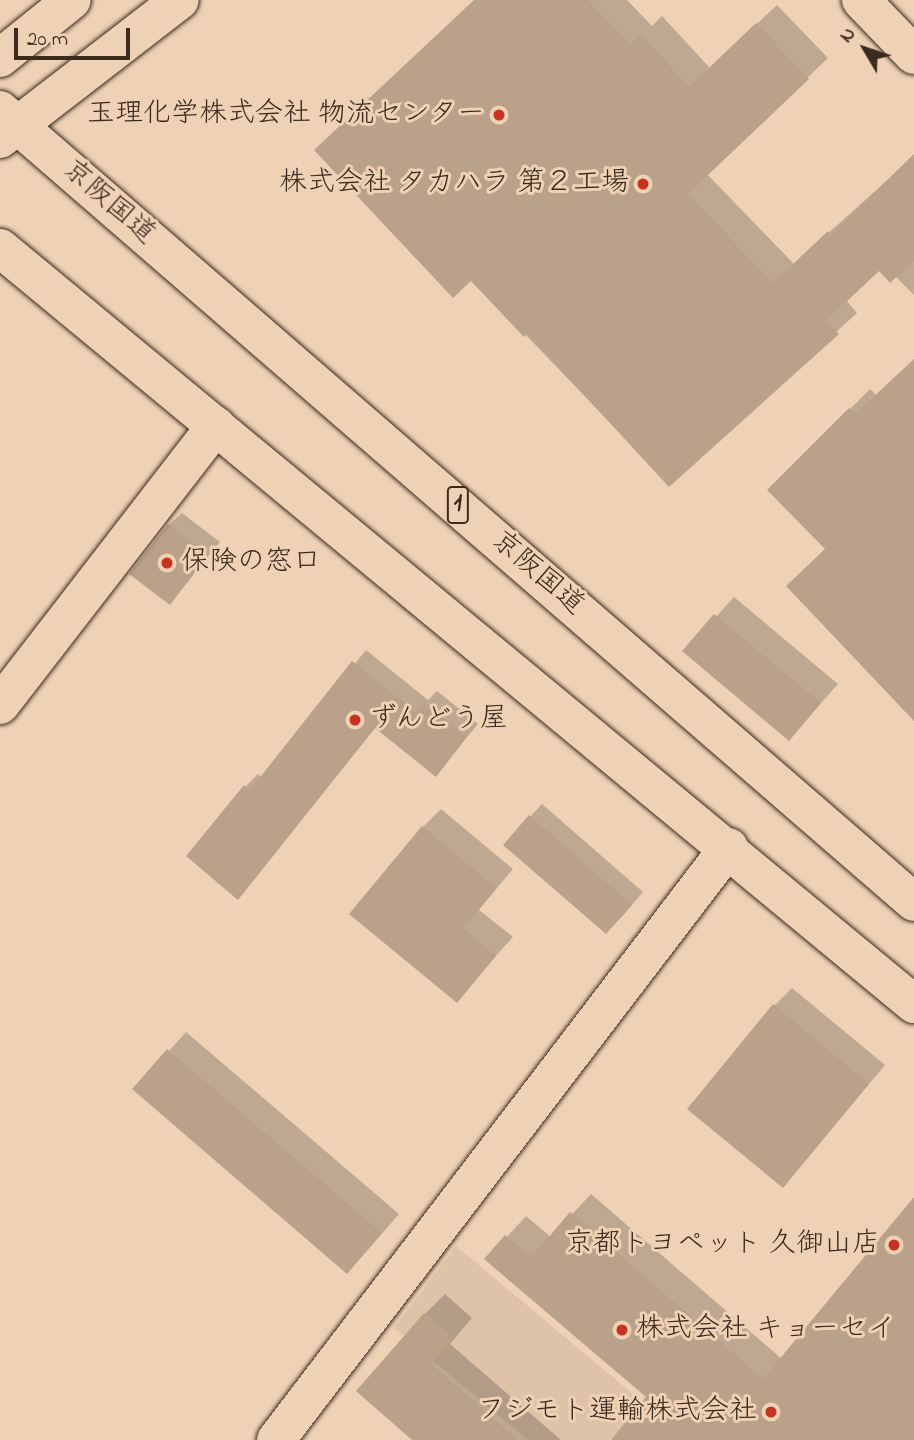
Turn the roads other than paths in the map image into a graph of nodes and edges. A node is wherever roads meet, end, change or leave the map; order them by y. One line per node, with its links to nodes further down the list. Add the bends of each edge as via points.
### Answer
1 (72, 0): 5 (main road)
2 (180, 0): 6 (main road, 1)
3 (861, 0): 4 (main road)
4 (914, 55)
5 (0, 58)
6 (6, 125): 11 (main road, 京阪国道 / 1)
7 (0, 248): 8 (main road)
8 (216, 426): 9 (main road); 10 (main road)
9 (0, 705)
10 (729, 847): 12 (main road); 13 (main road)
11 (914, 902)
12 (914, 1004)
13 (276, 1440)

